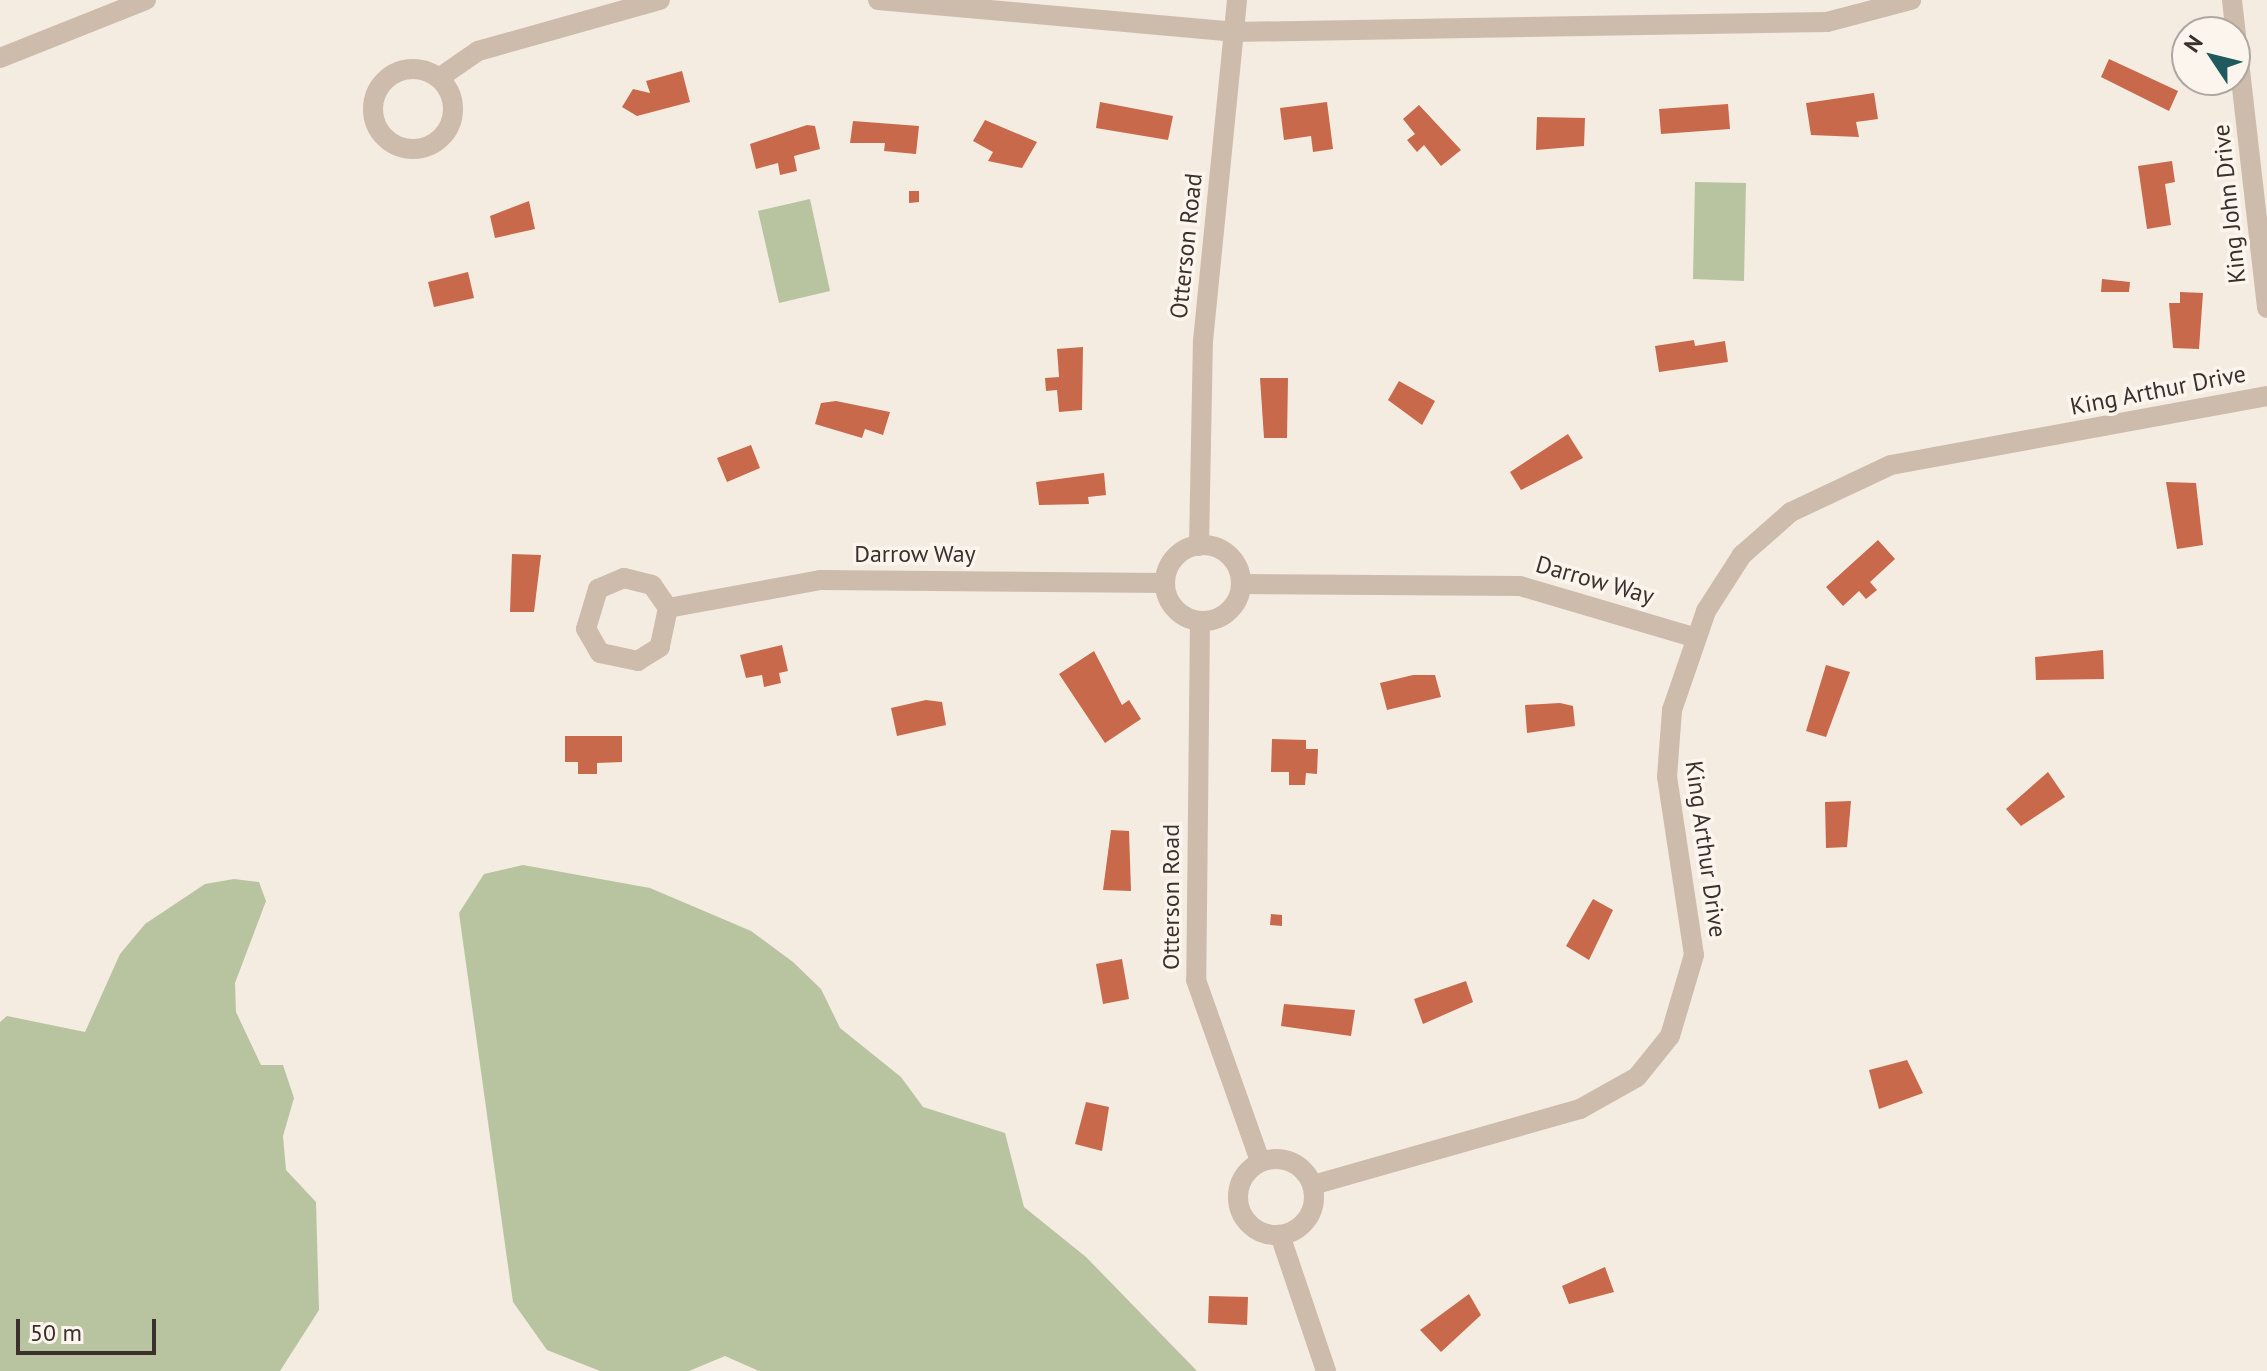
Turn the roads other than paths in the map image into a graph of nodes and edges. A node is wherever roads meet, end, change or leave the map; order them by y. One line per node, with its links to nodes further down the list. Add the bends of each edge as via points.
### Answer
1 (146, 0): 8 (street)
2 (660, 0): 9 (street, via 478,51)
3 (878, 0): 7 (street)
4 (1237, 0): 7 (street, Otterson Road)
5 (1911, 0): 7 (street, via 1827,22)
6 (2232, 0): 10 (street, King John Drive)
7 (1234, 32): 12 (street, Otterson Road, via 1204,328)
8 (0, 58)
9 (439, 78): 9 (street, via 411,69 380,86 373,115 387,140 416,150 444,135 454,106)
10 (2267, 308)
11 (2267, 396): 17 (street, King Arthur Drive, via 1934,456 1849,480 1791,512 1742,555)
12 (1199, 546): 13 (street, via 1175,558); 14 (street, via 1232,559)
13 (1165, 583): 15 (street, Darrow Way, via 820,580); 16 (street, via 1175,609)
14 (1241, 584): 16 (street, via 1229,611); 17 (street, Darrow Way, via 1520,586)
15 (668, 608): 15 (street, via 667,635 638,661 600,653 586,629 598,589 624,578 652,585)
16 (1200, 621): 18 (street, Otterson Road, via 1196,980)
17 (1693, 637): 19 (street, King Arthur Drive, via 1667,755 1694,955 1670,1036 1637,1077 1580,1109)
18 (1260, 1161): 19 (street, via 1292,1161); 20 (street, via 1242,1178 1237,1201 1257,1231)
19 (1313, 1185): 20 (street, via 1308,1218)
20 (1280, 1235): 21 (street)
21 (1326, 1371)

